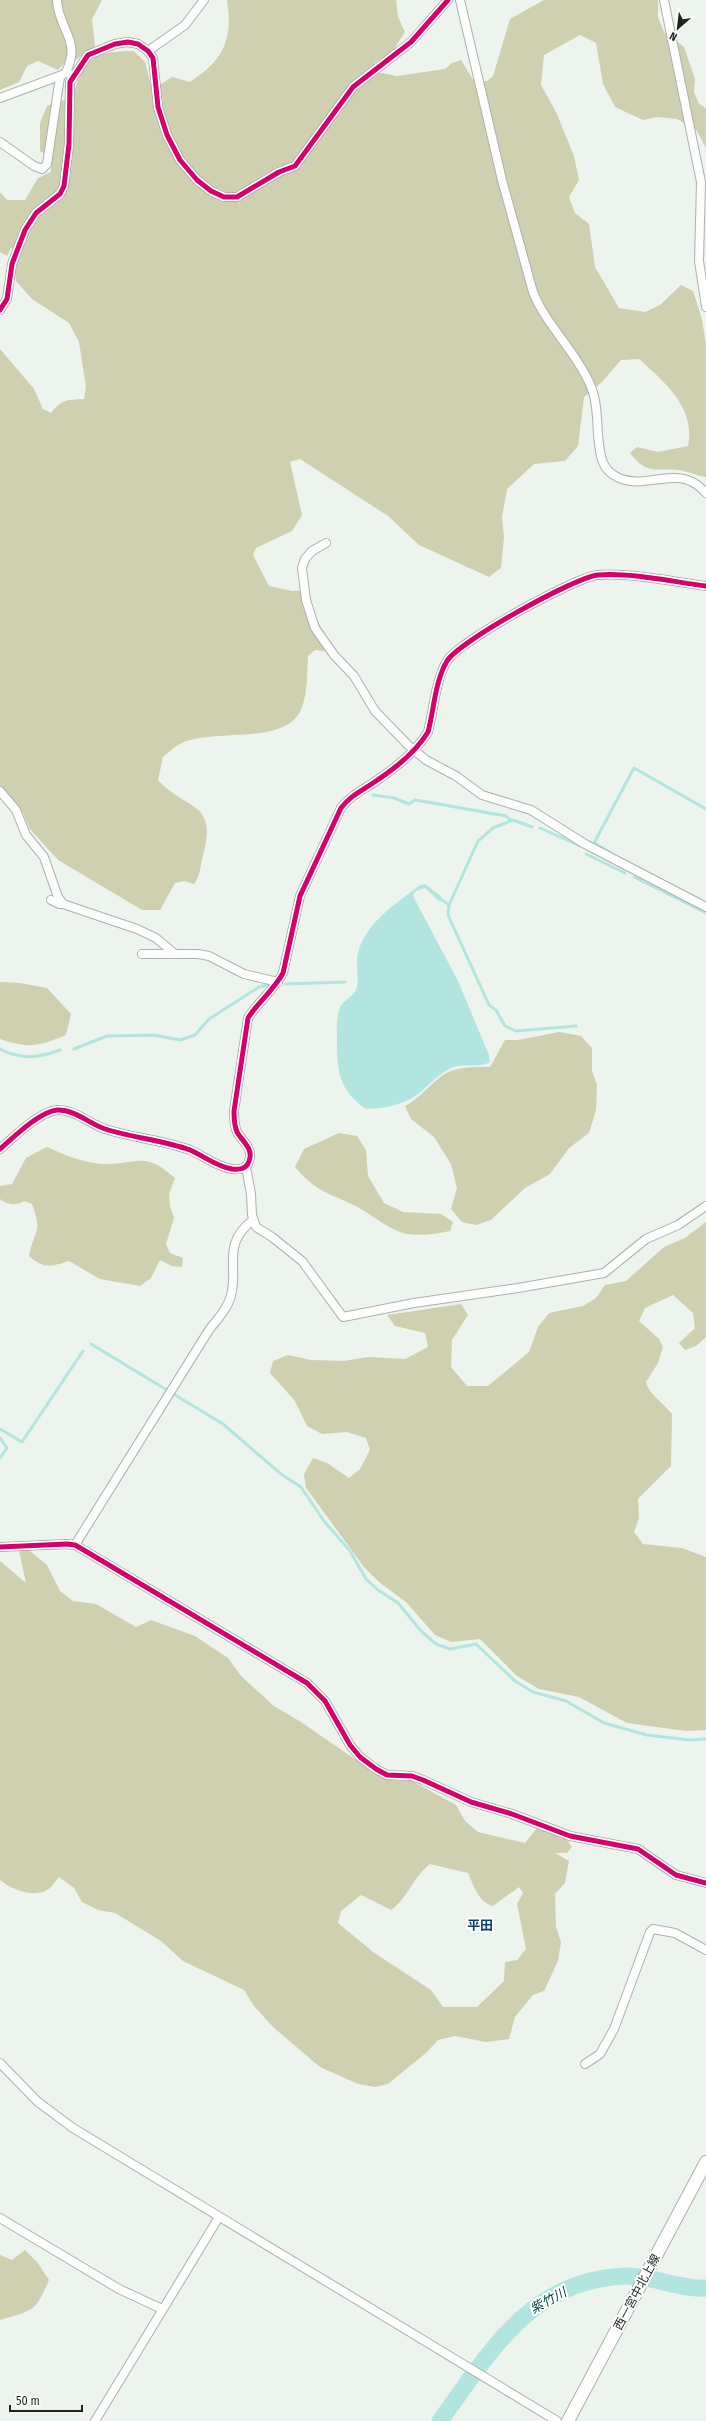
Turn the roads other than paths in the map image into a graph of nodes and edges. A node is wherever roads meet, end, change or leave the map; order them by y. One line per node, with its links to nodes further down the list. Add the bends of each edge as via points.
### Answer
1 (57, 0): 7 (street, via 58,11 72,44 71,62)
2 (204, 0): 6 (street, via 185,25)
3 (448, 0): 6 (street, via 411,42 353,87 294,166 282,170 237,197 224,197 211,191 197,180 180,160 167,135 161,114 153,58)
4 (460, 0): 13 (street, via 502,180 533,292 547,320 590,383 595,402 602,462 608,471 618,477 629,480 676,477 689,479)
5 (664, 0): 10 (street, via 701,182)
6 (148, 51): 7 (street, via 138,44 115,44 88,55)
7 (66, 75): 8 (street); 9 (street, via 47,164 42,169 34,166); 12 (street, via 69,144 64,186 56,197 36,213 25,230 12,264 7,299)
8 (0, 98)
9 (0, 142)
10 (703, 260): 11 (street)
11 (706, 307)
12 (0, 310)
13 (706, 493)
14 (326, 543): 16 (street, via 304,559 302,568 306,600 315,628 334,655 354,676 375,712)
15 (706, 586): 16 (street, via 596,575 489,628 467,641 447,661 441,675 428,732)
16 (413, 750): 20 (street, via 482,795 531,810 592,848); 23 (street, via 387,773 347,800 341,808 300,896 287,958)
17 (0, 791): 19 (street, via 16,810 26,835 44,857)
18 (51, 900): 19 (street)
19 (63, 904): 22 (street, via 137,929 156,938)
20 (706, 907)
21 (142, 954): 22 (street)
22 (175, 954): 23 (street, via 209,956 244,974)
23 (278, 982): 25 (street, via 254,1008 245,1028 234,1122 250,1153)
24 (0, 1149): 25 (street, via 40,1118 51,1112 63,1111 104,1129 190,1150 232,1169 241,1170)
25 (246, 1167): 27 (street)
26 (706, 1206): 27 (street, via 678,1225 646,1239 604,1273 406,1304 343,1318 302,1261 256,1227)
27 (253, 1220): 28 (street, via 244,1228 234,1248 232,1291 221,1317 209,1330)
28 (75, 1545): 29 (street); 30 (street, via 307,1683 325,1701 353,1749 387,1775 412,1776 481,1806 512,1814 570,1836 638,1849 676,1875)
29 (0, 1547)
30 (706, 1882)
31 (706, 1950): 33 (street, via 675,1933 653,1929 614,2029 600,2054)
32 (0, 2063): 35 (street, via 38,2102 58,2118)
33 (585, 2064)
34 (706, 2162): 40 (main road, 西一宮中北上線)
35 (219, 2217): 37 (street); 39 (street, via 252,2234 478,2375)
36 (0, 2218): 37 (street, via 119,2288)
37 (162, 2309): 38 (street)
38 (95, 2421)
39 (557, 2421)
40 (568, 2421)

